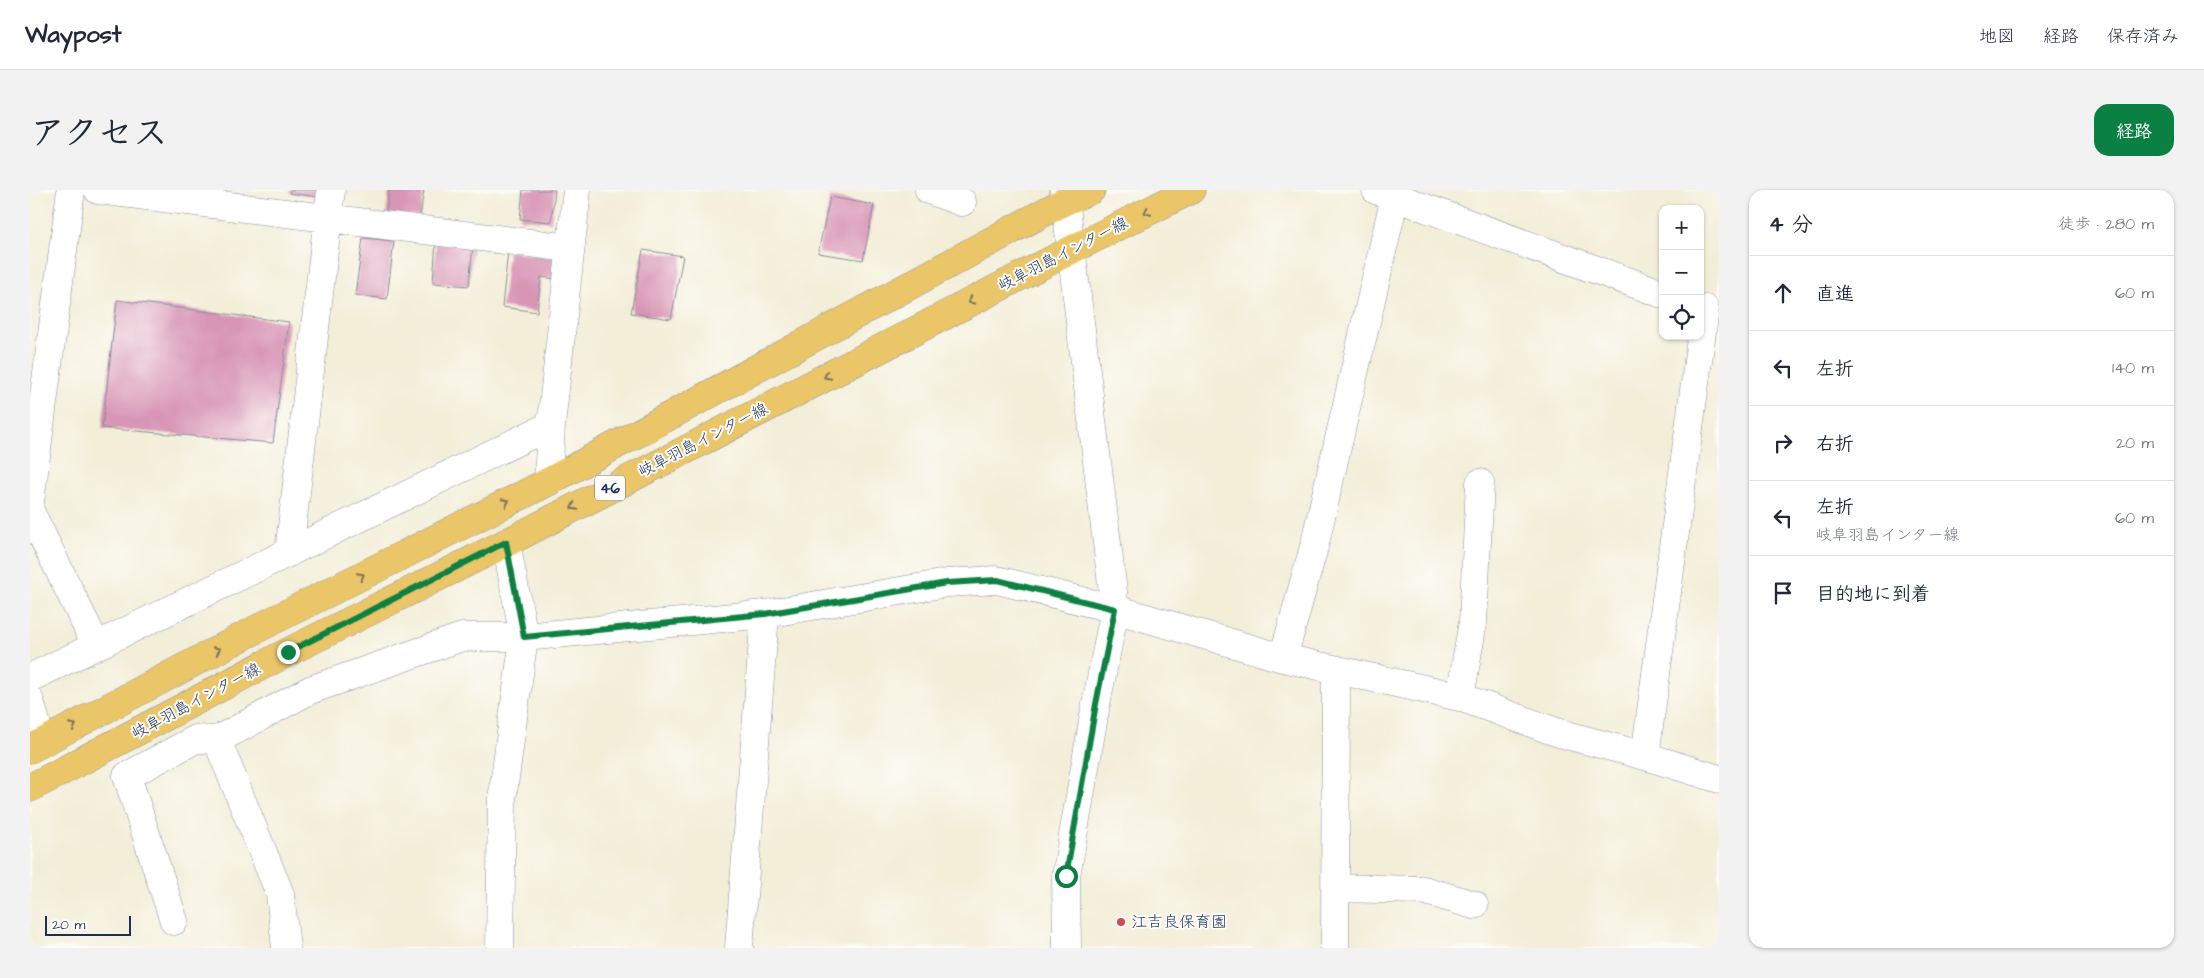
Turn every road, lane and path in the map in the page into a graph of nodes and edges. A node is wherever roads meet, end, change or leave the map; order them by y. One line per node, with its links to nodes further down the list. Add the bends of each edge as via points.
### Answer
1 (70, 190): 19 (street)
2 (98, 190): 11 (street)
3 (331, 190): 11 (street)
4 (577, 190): 12 (street)
5 (929, 190): 10 (street)
6 (1091, 190): 9 (main road, 46)
7 (1191, 190): 13 (main road, 岐阜羽島インター線 / 46, one-way to 13)
8 (1385, 193): 14 (street); 27 (street, via 1314,547)
9 (1064, 196): 13 (street); 17 (main road, 46)
10 (962, 202)
11 (328, 219): 12 (street); 22 (street)
12 (570, 248): 16 (street)
13 (1070, 250): 21 (main road, 岐阜羽島インター線 / 46, one-way to 21); 23 (street)
14 (1659, 293)
15 (1708, 310): 34 (street)
16 (551, 425): 17 (street); 22 (street)
17 (548, 482): 33 (main road, 46, one-way to 17, via 272,621)
18 (1480, 483): 30 (street, via 1473,622)
19 (30, 502)
20 (30, 511): 26 (street)
21 (506, 542): 25 (street); 36 (main road, 岐阜羽島インター線 / 46)
22 (289, 553): 26 (street)
23 (1115, 609): 24 (street, via 997,580 947,583); 27 (street); 43 (street, via 1066,876)
24 (765, 614): 25 (street); 42 (street)
25 (524, 637): 32 (street, via 462,637 310,690); 41 (street, via 502,800)
26 (96, 645): 29 (street)
27 (1283, 658): 28 (street)
28 (1336, 671): 30 (street); 37 (street)
29 (30, 678)
30 (1460, 697): 34 (street, via 1559,733)
31 (30, 701): 33 (street)
32 (217, 740): 39 (street, via 196,739 126,776); 40 (street, via 280,894)
33 (36, 746)
34 (1644, 756): 35 (street)
35 (1719, 779)
36 (30, 788)
37 (1335, 888): 38 (street, via 1423,890); 44 (street)
38 (1474, 905)
39 (174, 921)
40 (286, 948)
41 (500, 948)
42 (739, 948)
43 (1067, 948)
44 (1335, 948)

